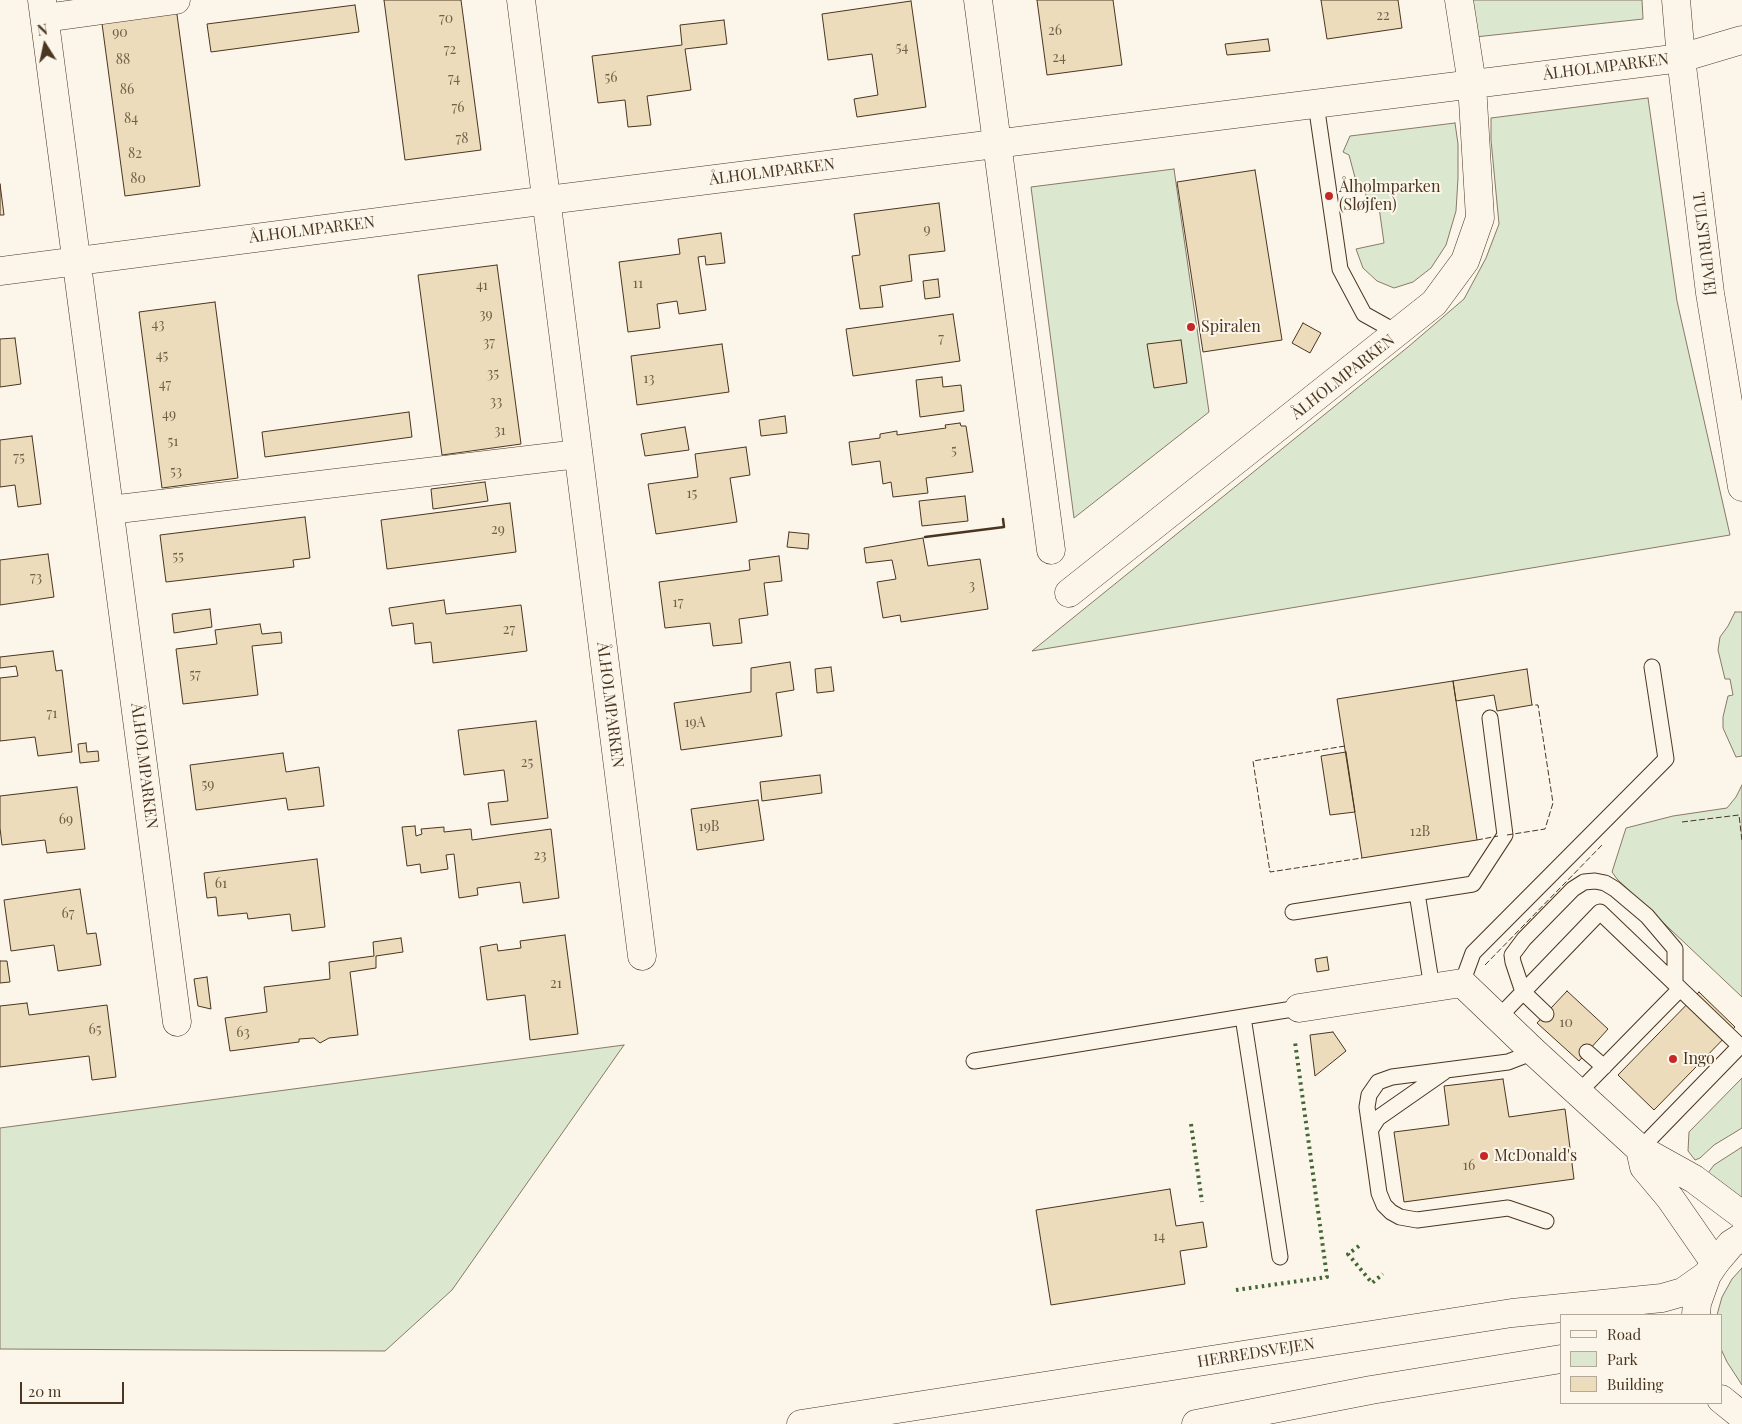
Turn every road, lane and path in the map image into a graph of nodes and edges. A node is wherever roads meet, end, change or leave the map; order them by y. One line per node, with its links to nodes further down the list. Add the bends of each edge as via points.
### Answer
1 (176, 0): 6 (street, ÅLHOLMPARKEN)
2 (521, 0): 12 (street, ÅLHOLMPARKEN)
3 (978, 0): 11 (street)
4 (1459, 0): 9 (street, ÅLHOLMPARKEN)
5 (1676, 0): 8 (street, TULSTRUPVEJ)
6 (44, 9): 13 (street, ÅLHOLMPARKEN)
7 (1742, 40): 8 (street, ÅLHOLMPARKEN)
8 (1681, 58): 9 (street, ÅLHOLMPARKEN); 17 (street, TULSTRUPVEJ, via 1710,293)
9 (1472, 84): 10 (street, ÅLHOLMPARKEN); 15 (street, ÅLHOLMPARKEN, via 1480,218 1465,261 1434,303)
10 (1316, 104): 11 (street, ÅLHOLMPARKEN); 15 (lane, via 1340,269 1364,314)
11 (996, 144): 12 (street, ÅLHOLMPARKEN); 19 (street)
12 (548, 200): 13 (street, ÅLHOLMPARKEN); 16 (street, ÅLHOLMPARKEN)
13 (77, 261): 14 (street, ÅLHOLMPARKEN); 18 (street, ÅLHOLMPARKEN)
14 (0, 271)
15 (1398, 333): 20 (street, ÅLHOLMPARKEN)
16 (578, 454): 18 (street); 25 (street, ÅLHOLMPARKEN)
17 (1742, 488)
18 (110, 510): 34 (street, ÅLHOLMPARKEN)
19 (1051, 550)
20 (1069, 593)
21 (1652, 667): 26 (lane, via 1666,758 1473,953)
22 (1490, 718): 23 (lane, via 1505,835 1473,884)
23 (1417, 893): 24 (lane); 28 (lane)
24 (1293, 912)
25 (642, 956)
26 (1462, 983): 28 (street); 33 (street)
27 (1678, 987): 29 (lane, via 1600,912); 29 (lane, via 1675,949 1647,916 1615,889 1595,881 1584,882 1573,889 1516,948 1513,962); 38 (lane); 42 (lane, via 1740,1046)
28 (1432, 988): 30 (street)
29 (1523, 992): 31 (lane); 33 (lane)
30 (1298, 1008): 32 (lane)
31 (1546, 1014)
32 (1243, 1017): 37 (lane); 46 (lane)
33 (1499, 1017): 35 (street)
34 (177, 1022)
35 (1534, 1052): 39 (lane, via 1508,1062); 40 (street)
36 (1587, 1052): 38 (lane)
37 (974, 1061)
38 (1604, 1068): 40 (lane)
39 (1448, 1069): 41 (lane, via 1378,1118); 41 (lane, via 1378,1082 1369,1095 1367,1107)
40 (1578, 1093): 42 (street)
41 (1371, 1129): 44 (lane, via 1379,1193 1384,1205 1400,1217 1417,1220 1508,1208)
42 (1640, 1149): 43 (street, via 1694,1179); 47 (street, via 1644,1167 1670,1198)
43 (1742, 1215)
44 (1546, 1221)
45 (1742, 1236): 47 (street, via 1731,1244)
46 (1280, 1258)
47 (1711, 1269): 48 (street, via 1697,1303); 52 (street, HERREDSVEJEN, via 1683,1292 1662,1298 1512,1313)
48 (1696, 1314)
49 (1560, 1359): 53 (street, via 1371,1390)
50 (1722, 1400): 51 (street)
51 (1742, 1416)
52 (800, 1424)
53 (1196, 1424)

